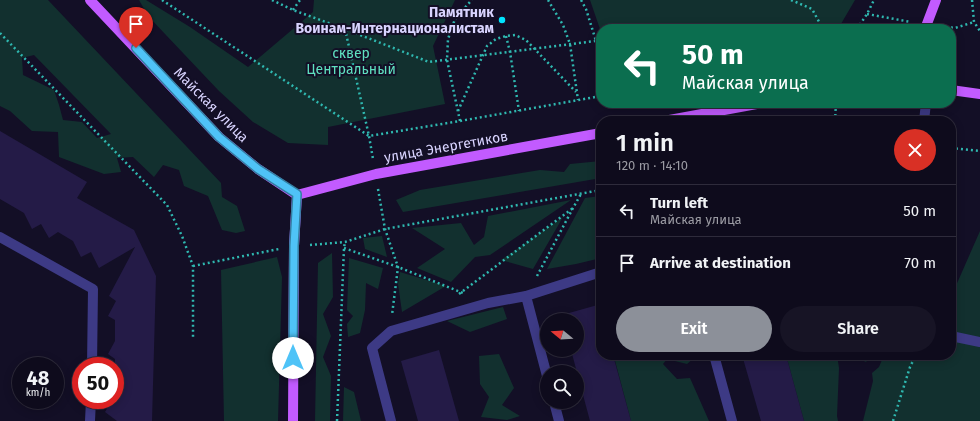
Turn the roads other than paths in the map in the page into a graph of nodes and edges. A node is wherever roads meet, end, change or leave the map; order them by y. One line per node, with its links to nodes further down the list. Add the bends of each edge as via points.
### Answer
1 (936, 0): 3 (main road)
2 (95, 1): 9 (main road, Майская улица, via 219,137 258,169)
3 (927, 24)
4 (956, 91): 5 (main road)
5 (980, 94)
6 (735, 108): 7 (main road)
7 (691, 116)
8 (596, 134): 9 (main road, улица Энергетиков, via 376,174)
9 (297, 194): 21 (main road, via 294,246)
10 (0, 237): 15 (lane, via 93,289)
11 (596, 274): 12 (lane)
12 (526, 296): 17 (lane); 22 (lane, via 488,303 391,331 372,348)
13 (956, 337): 14 (lane)
14 (980, 342)
15 (92, 357)
16 (715, 360): 24 (lane)
17 (544, 365)
18 (91, 409): 20 (lane)
19 (555, 409): 23 (lane)
20 (90, 421)
21 (293, 421)
22 (391, 421)
23 (558, 421)
24 (732, 421)

